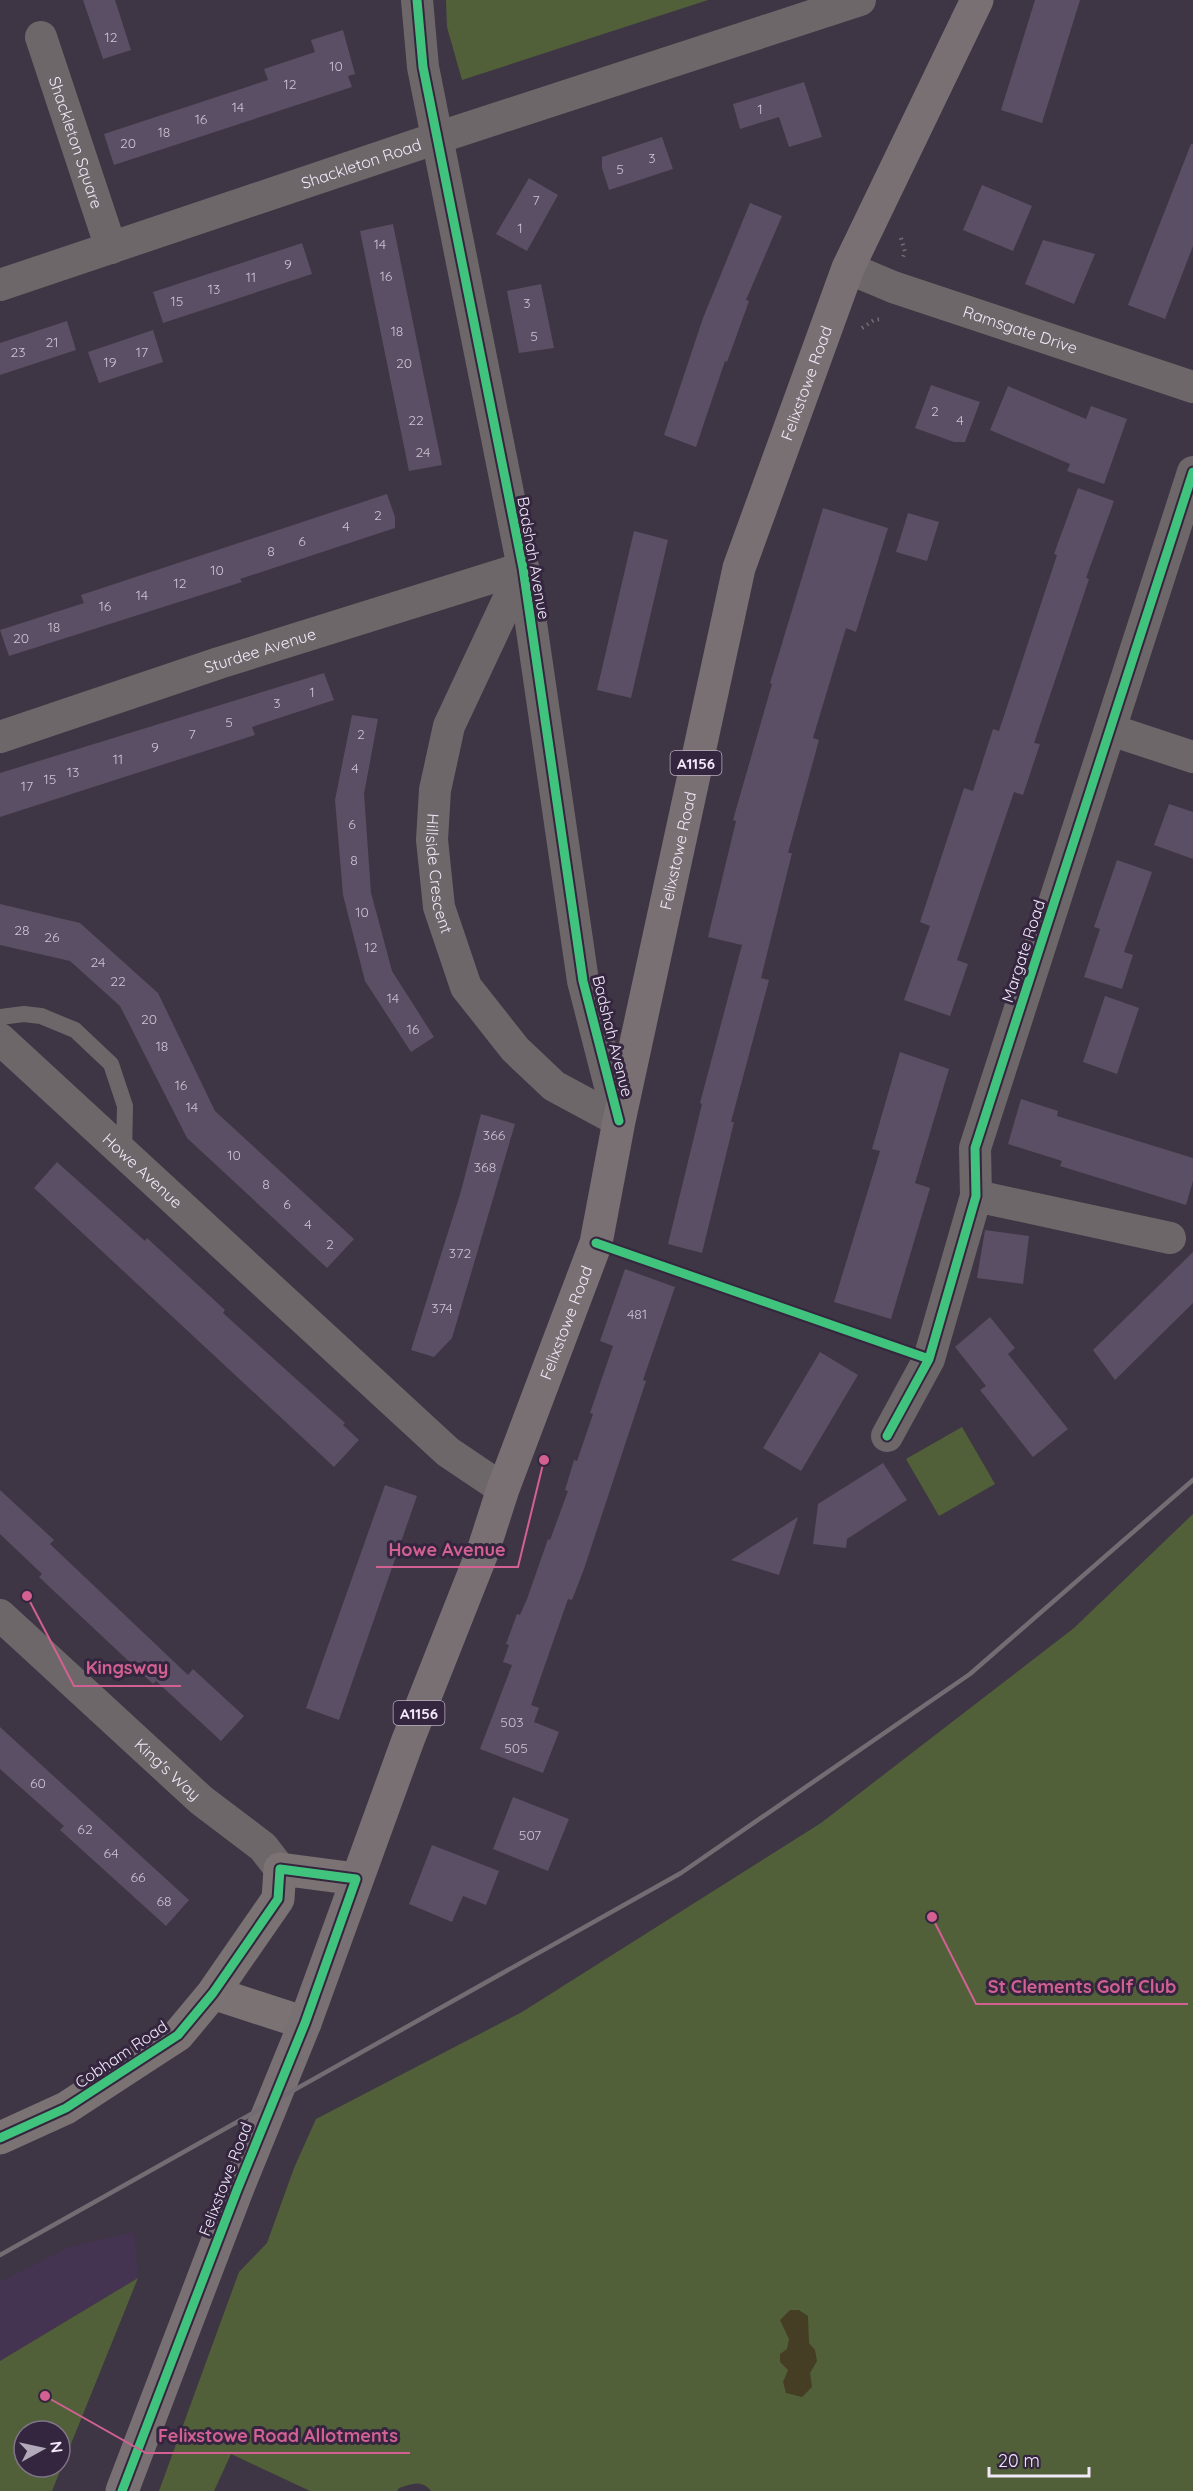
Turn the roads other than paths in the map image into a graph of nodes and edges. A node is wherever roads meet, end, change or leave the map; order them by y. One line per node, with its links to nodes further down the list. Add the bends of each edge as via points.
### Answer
1 (417, 0): 5 (street, Badshah Avenue, via 423,68)
2 (860, 0): 5 (street, Shackleton Road)
3 (977, 0): 7 (main road, Felixstowe Road / A1156)
4 (41, 37): 6 (street, Shackleton Square)
5 (437, 138): 6 (street, Shackleton Road); 11 (street, Badshah Avenue)
6 (111, 248): 8 (street, Shackleton Road)
7 (848, 268): 9 (street, Ramsgate Drive, via 893,287); 17 (main road, Felixstowe Road / A1156, via 740,568)
8 (0, 285)
9 (1193, 387)
10 (1193, 472): 12 (street, Margate Road)
11 (523, 568): 13 (street, Sturdee Avenue, via 219,663); 17 (street, Badshah Avenue, via 583,981); 17 (street, Hillside Crescent, via 449,726 435,790 432,840 439,907 466,987 515,1049 554,1086)
12 (1111, 730): 14 (street); 19 (street, Margate Road, via 975,1148)
13 (0, 737)
14 (1193, 757)
15 (0, 1017): 18 (lane, via 41,1016 75,1030 111,1064 125,1106)
16 (5, 1054): 18 (street, Howe Avenue)
17 (619, 1121): 22 (main road, Felixstowe Road / A1156, via 596,1244)
18 (124, 1155): 22 (street, Howe Avenue, via 448,1452)
19 (976, 1196): 20 (street); 21 (street, Margate Road, via 929,1359)
20 (1170, 1238)
21 (887, 1436)
22 (503, 1489): 25 (main road, Felixstowe Road / A1156, via 484,1548)
23 (0, 1615): 24 (street, King's Way, via 201,1800 263,1847)
24 (280, 1869): 25 (street); 26 (street, Cobham Road, via 278,1899)
25 (356, 1879): 27 (main road, Felixstowe Road / A1156)
26 (213, 1993): 27 (street); 28 (street, Cobham Road, via 178,2035 66,2108)
27 (299, 2034): 29 (main road, Felixstowe Road / A1156)
28 (0, 2138)
29 (122, 2491)

